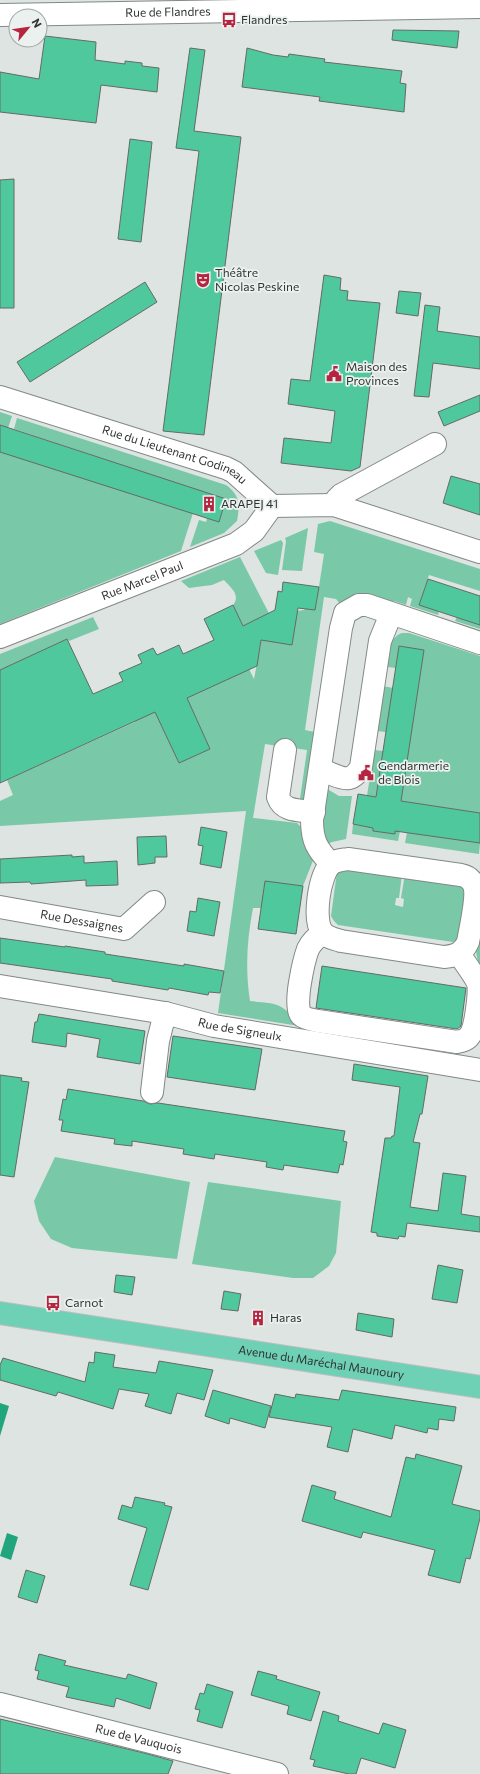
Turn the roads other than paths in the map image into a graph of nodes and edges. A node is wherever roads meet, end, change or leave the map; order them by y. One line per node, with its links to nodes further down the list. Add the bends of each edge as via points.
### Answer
1 (402, 4): 2 (street, Rue de Flandres); 4 (street, Rue de Flandres)
2 (246, 5): 3 (street, Rue de Flandres)
3 (88, 7): 5 (street, Rue de Flandres)
4 (480, 7)
5 (0, 15)
6 (0, 397): 9 (street, Rue du Lieutenant Godineau, via 226,468 260,493)
7 (435, 444): 8 (street, via 341,495)
8 (334, 505): 9 (street); 10 (street)
9 (272, 506): 12 (street, Rue Marcel Paul, via 254,531 236,544)
10 (480, 552)
11 (391, 614): 13 (street); 15 (street, via 380,641 361,767 351,778 342,779); 15 (street, via 367,605 359,605 345,613)
12 (0, 637)
13 (480, 643)
14 (285, 750): 16 (street, via 278,797 280,804 286,808)
15 (320, 770): 16 (street)
16 (314, 812): 17 (street, via 312,831 315,843)
17 (331, 864): 18 (street, via 348,859 460,875); 21 (street, via 322,880 317,914)
18 (476, 880): 22 (street, via 468,942)
19 (154, 902): 20 (street, Rue Dessaignes, via 124,929)
20 (0, 907)
21 (323, 933): 22 (street, via 330,938 349,943 444,957); 22 (street, via 314,939 306,957 298,1001 298,1010 302,1016 318,1021 457,1042 470,1035 474,1027 479,990 474,976)
22 (459, 954)
23 (0, 986): 24 (street, Rue de Signeulx)
24 (164, 1013): 25 (street, Rue de Signeulx, via 214,1026); 26 (street)
25 (480, 1070)
26 (152, 1092)
27 (0, 1313): 28 (main road, Avenue du Maréchal Maunoury)
28 (480, 1387)
29 (0, 1704): 30 (street, Rue de Vauquois)
30 (277, 1774)

